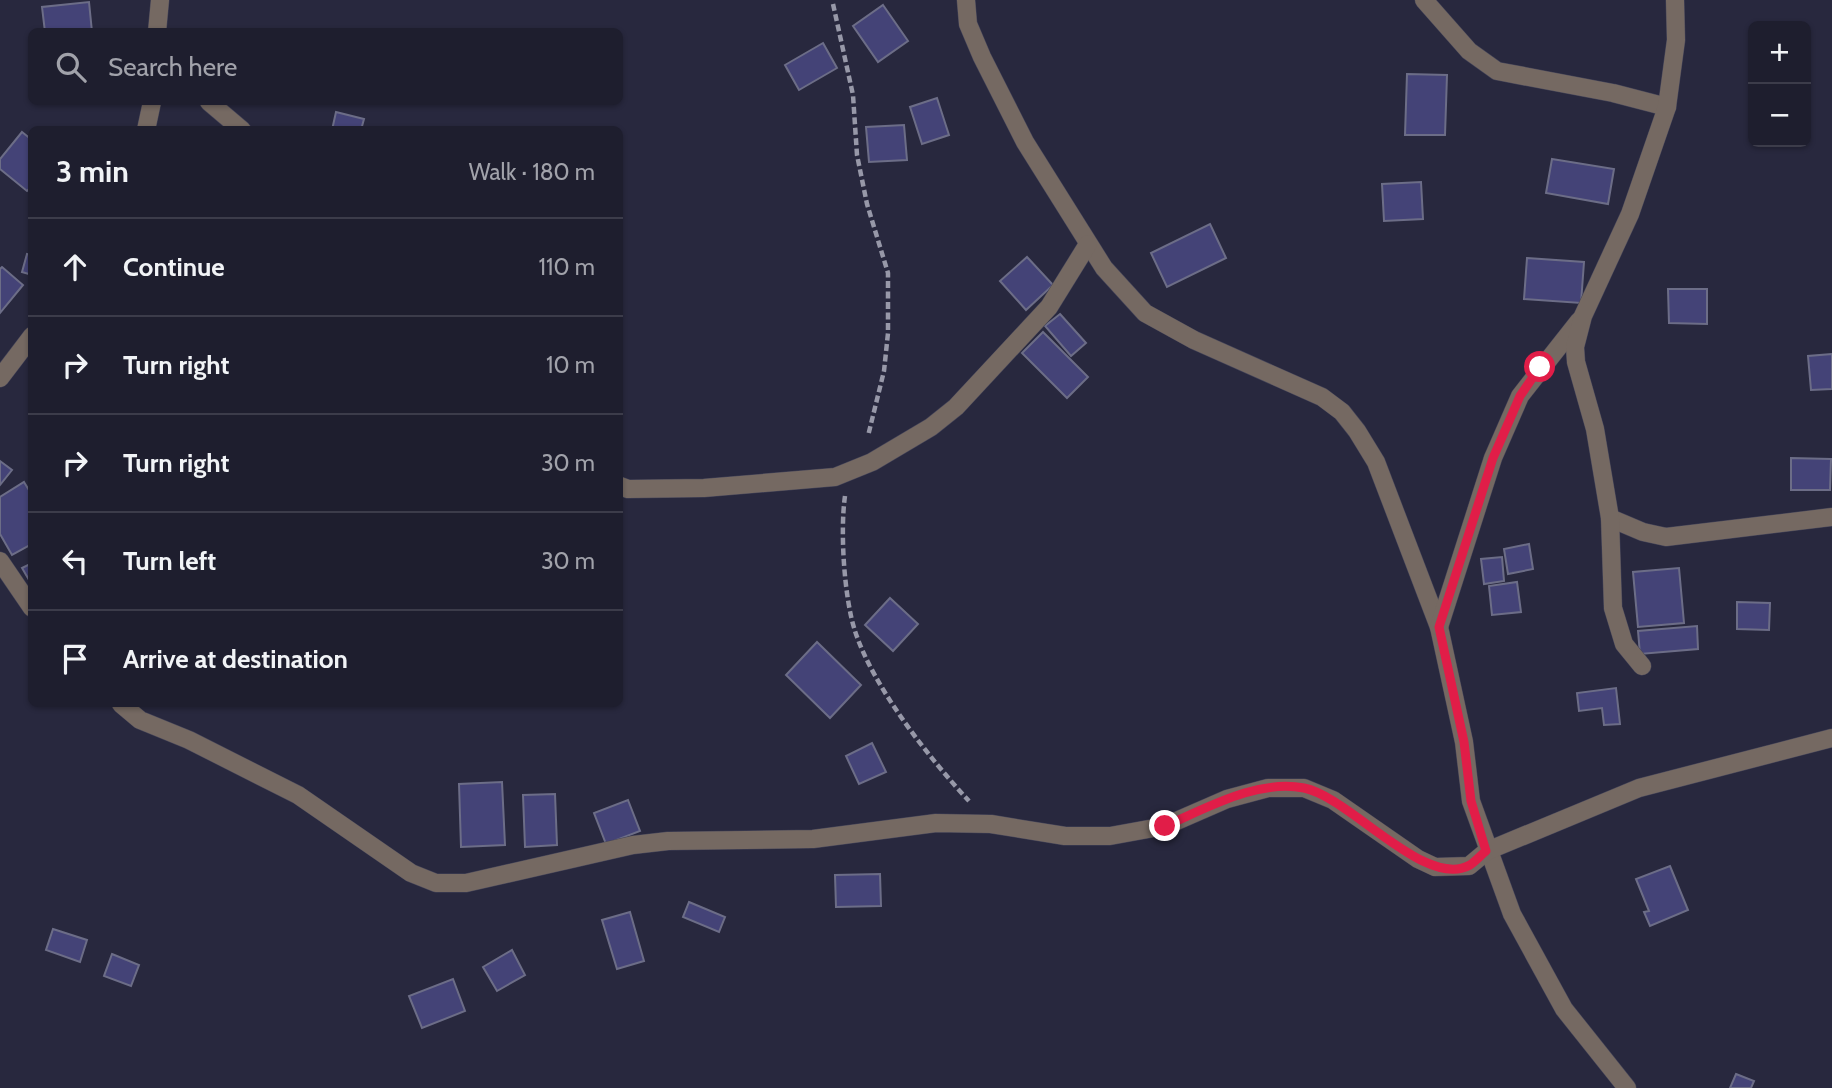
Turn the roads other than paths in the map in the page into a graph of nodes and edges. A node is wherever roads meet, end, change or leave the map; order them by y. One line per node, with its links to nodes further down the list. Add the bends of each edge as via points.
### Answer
1 (160, 0): 5 (street)
2 (966, 0): 11 (street, via 968,24 982,57 1025,142)
3 (1424, 0): 8 (street, via 1469,51 1497,71)
4 (1675, 0): 8 (street, via 1676,40)
5 (157, 28)
6 (151, 105): 9 (street)
7 (213, 105): 10 (street)
8 (1667, 107): 12 (street, via 1630,214)
9 (147, 126)
10 (237, 126)
11 (1088, 244): 15 (street, via 1049,307 956,407 932,427 856,468 835,477 716,487); 20 (street, via 1145,313 1322,397 1342,412 1376,462)
12 (1583, 316): 17 (street, via 1576,362); 20 (street, via 1520,396 1493,458)
13 (28, 341): 14 (street)
14 (0, 378)
15 (623, 487)
16 (1832, 517): 17 (street, via 1666,537)
17 (1610, 518): 21 (street, via 1613,608 1624,644)
18 (0, 561): 19 (street)
19 (28, 602)
20 (1439, 627): 24 (street, via 1464,742 1471,801)
21 (1642, 666)
22 (125, 707): 24 (street, via 141,720 298,796 411,873 436,883 466,883 668,841 813,839 936,823 1110,836 1165,826 1227,799 1268,788 1304,788 1333,800 1435,867 1469,866)
23 (1832, 738): 24 (street, via 1639,788)
24 (1486, 851): 25 (street, via 1512,914 1564,1009)
25 (1627, 1088)

